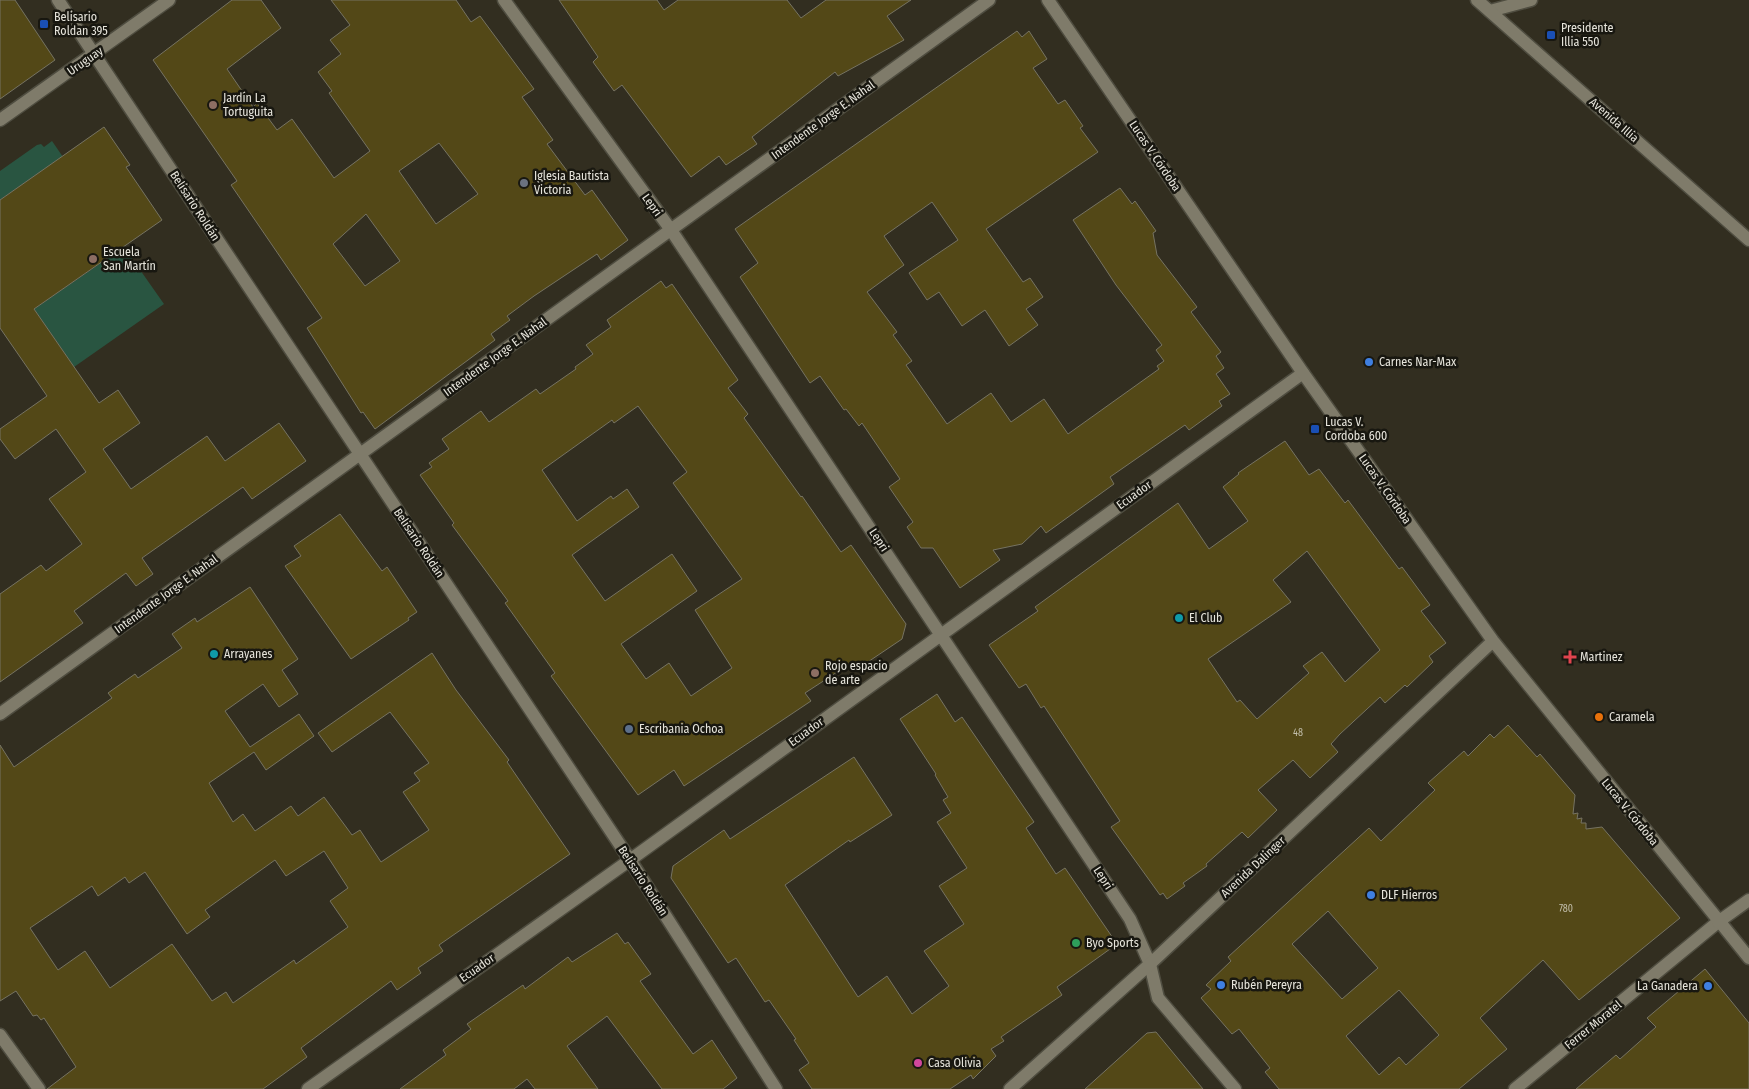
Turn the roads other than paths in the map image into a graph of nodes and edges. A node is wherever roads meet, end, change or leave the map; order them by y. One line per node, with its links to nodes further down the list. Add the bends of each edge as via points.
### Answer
1 (58, 0): 9 (street, Belisario Roldán)
2 (169, 0): 9 (street, Uruguay)
3 (504, 0): 11 (street, Lepri)
4 (989, 0): 11 (street, Intendente Jorge E. Nahal)
5 (1048, 0): 13 (street, Lucas V. Córdoba)
6 (1477, 0): 8 (street, Avenida Illia)
7 (1530, 0): 8 (street)
8 (1490, 11): 12 (street, Avenida Illia)
9 (95, 54): 10 (street, Uruguay); 14 (street, Belisario Roldán)
10 (0, 120)
11 (671, 230): 14 (street, Intendente Jorge E. Nahal); 15 (street, Lepri)
12 (1749, 240)
13 (1303, 373): 15 (street, Ecuador); 16 (street, Lucas V. Córdoba)
14 (360, 455): 17 (street, Intendente Jorge E. Nahal); 18 (street, Belisario Roldán)
15 (942, 634): 18 (street, Ecuador); 22 (street, Lepri, via 1130,919)
16 (1493, 641): 20 (street, Lucas V. Córdoba); 22 (street, Avenida Dalinger)
17 (0, 714)
18 (630, 860): 25 (street, Ecuador); 26 (street, Belisario Roldán)
19 (1749, 900): 20 (street, Ferrer Moratel)
20 (1718, 922): 21 (street, Lucas V. Córdoba); 29 (street, Ferrer Moratel)
21 (1749, 958)
22 (1150, 964): 27 (street, Avenida Dalinger); 28 (street, Lepri, via 1158,998)
23 (0, 1035): 24 (street)
24 (40, 1089)
25 (308, 1089)
26 (776, 1089)
27 (1010, 1089)
28 (1235, 1089)
29 (1515, 1089)

